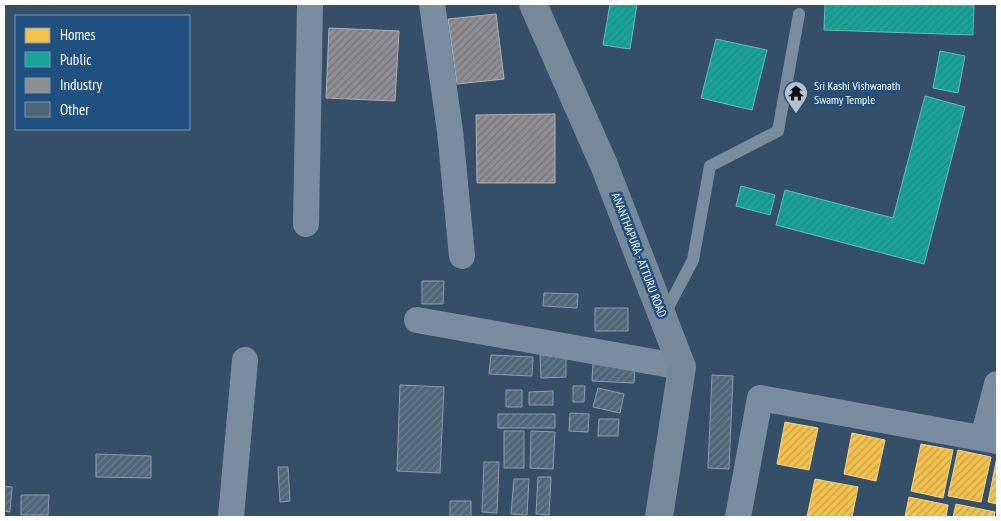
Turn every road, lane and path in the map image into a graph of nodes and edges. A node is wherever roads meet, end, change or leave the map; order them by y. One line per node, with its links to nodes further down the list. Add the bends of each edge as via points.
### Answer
1 (310, 4): 5 (street)
2 (432, 4): 6 (street, via 450,131)
3 (533, 4): 7 (street, ANANTHAPURA - ATTURU ROAD, via 604,165)
4 (799, 14): 7 (lane, via 778,131 710,166 693,260)
5 (306, 224)
6 (462, 256)
7 (662, 317): 10 (street, ANANTHAPURA - ATTURU ROAD)
8 (416, 320): 10 (street)
9 (245, 360): 13 (street)
10 (682, 367): 14 (street)
11 (997, 384): 12 (street)
12 (990, 440): 15 (street, via 760,398)
13 (231, 517)
14 (659, 517)
15 (738, 517)

